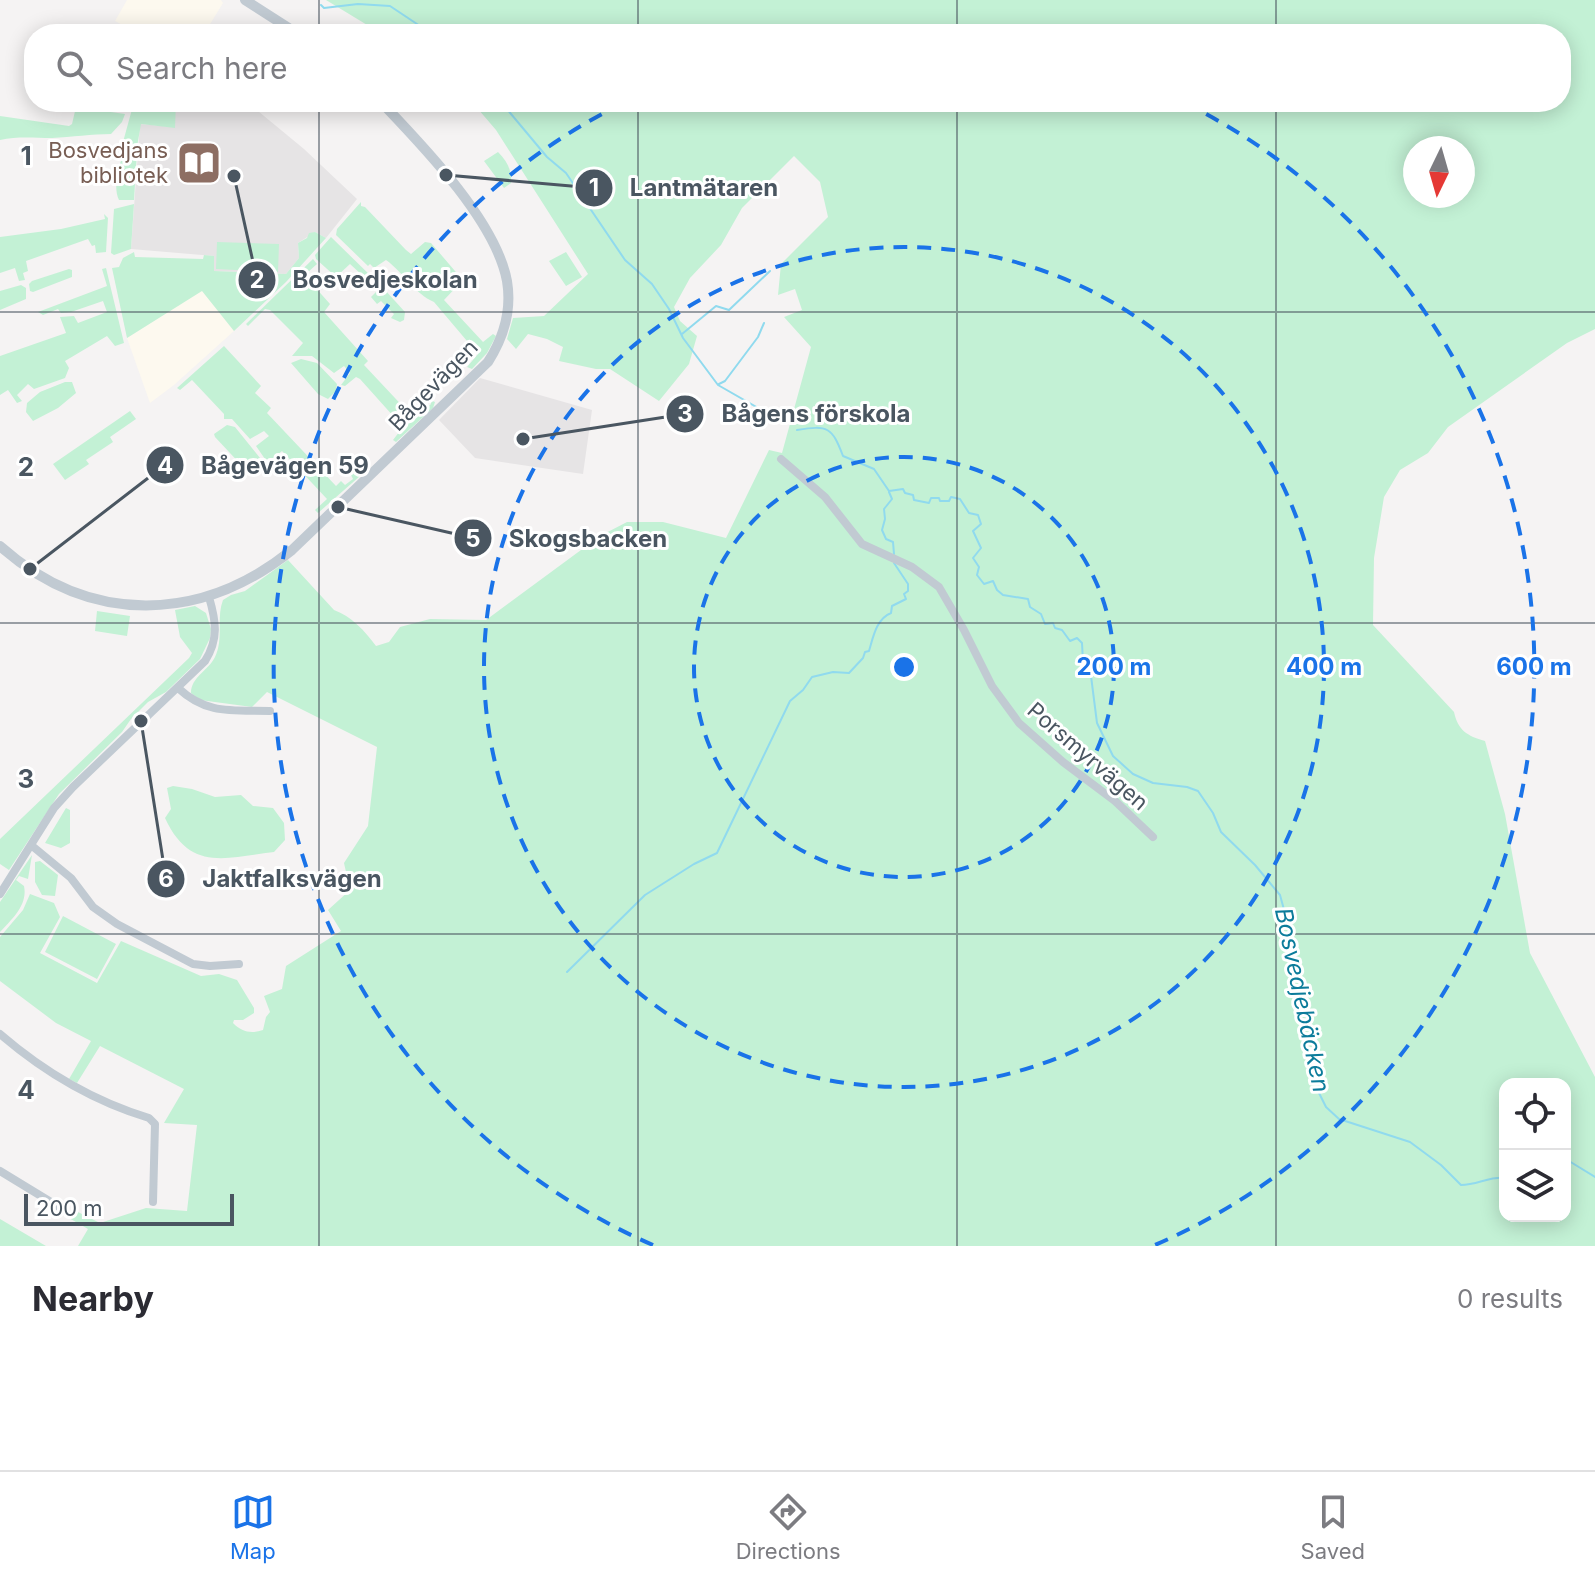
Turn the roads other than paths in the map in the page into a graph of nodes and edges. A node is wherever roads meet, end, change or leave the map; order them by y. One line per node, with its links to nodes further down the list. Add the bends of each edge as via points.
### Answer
1 (245, 0): 2 (street)
2 (282, 24)
3 (390, 112): 6 (street, Bågevägen, via 433,158 485,230 503,266 508,315 500,343 488,362 416,433 272,566)
4 (781, 459): 9 (street, Porsmyrvägen, via 825,497 862,544 912,567 939,587 992,686 1019,723)
5 (0, 546): 6 (street, Bågevägen, via 54,583 110,603 171,605)
6 (209, 597): 7 (street, via 216,629 213,647)
7 (178, 688): 8 (street, via 204,707); 10 (street, via 73,787)
8 (270, 711)
9 (1153, 837)
10 (31, 845): 11 (street); 12 (street, via 117,924 193,964)
11 (0, 894)
12 (239, 964)
13 (0, 1034): 15 (street, via 55,1077 155,1124)
14 (0, 1171): 16 (street)
15 (153, 1202)
16 (64, 1210)

